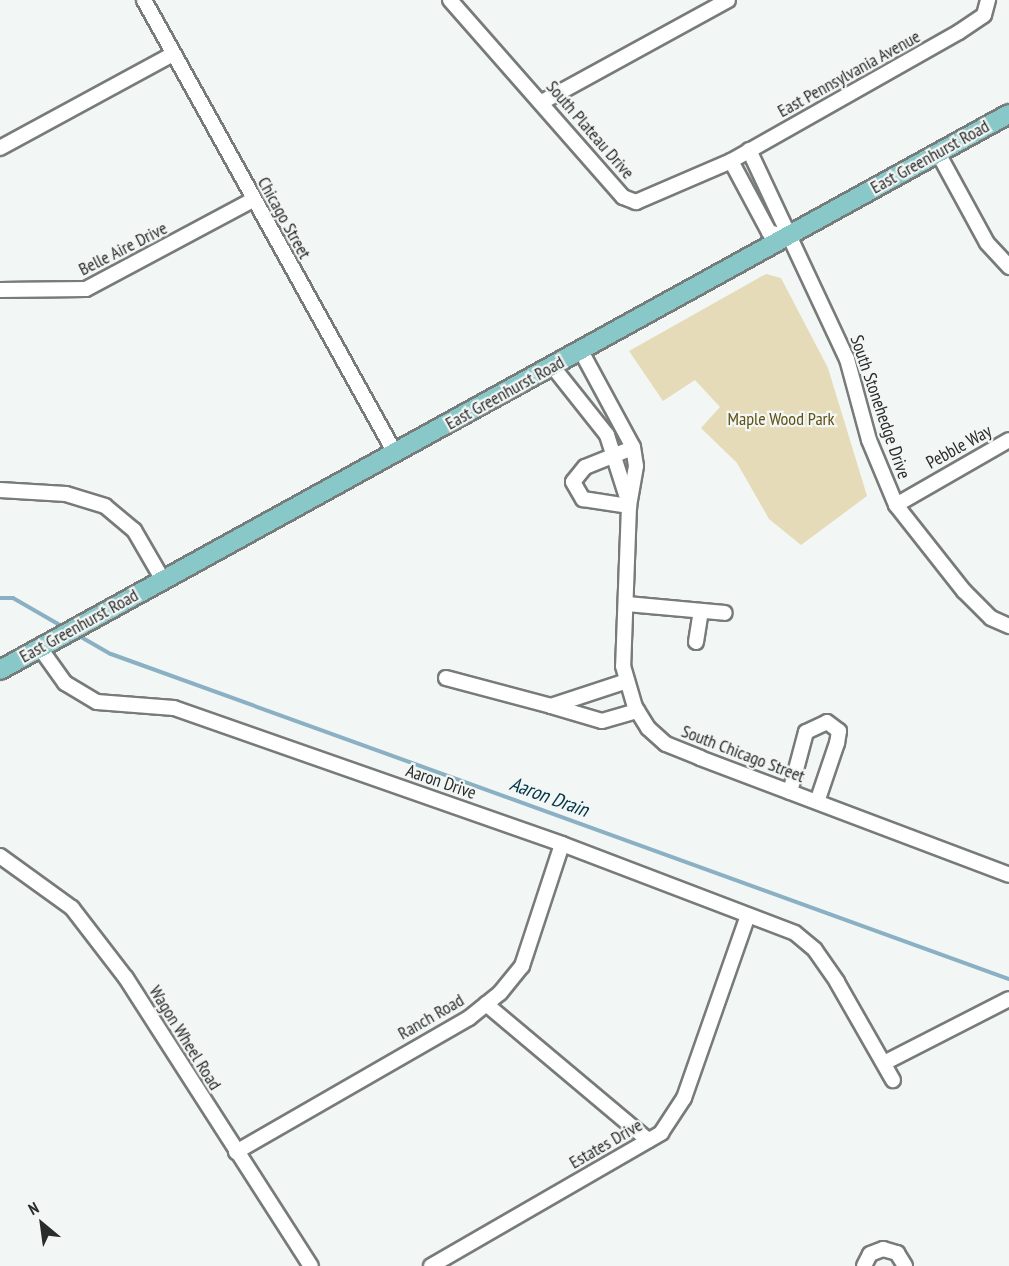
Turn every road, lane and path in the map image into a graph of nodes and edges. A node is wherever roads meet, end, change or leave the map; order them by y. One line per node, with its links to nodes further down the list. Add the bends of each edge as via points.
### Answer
1 (144, 0): 5 (street, Chicago Street)
2 (450, 0): 6 (street, South Plateau Drive)
3 (728, 0): 6 (street)
4 (988, 0): 9 (street, East Pennsylvania Avenue, via 984,15)
5 (173, 54): 8 (street); 12 (street, Chicago Street)
6 (542, 102): 11 (street, South Plateau Drive, via 623,197 636,202)
7 (1009, 114): 10 (main road, East Greenhurst Road)
8 (0, 148)
9 (749, 150): 11 (street, East Pennsylvania Avenue); 13 (street, South Stonehedge Drive, via 787,222)
10 (938, 153): 13 (main road, East Greenhurst Road); 14 (street, via 987,243)
11 (731, 161): 13 (street, South Stonehedge Drive, via 769,232)
12 (253, 200): 15 (street, Belle Aire Drive, via 86,289); 20 (street, Chicago Street)
13 (786, 237): 16 (main road, East Greenhurst Road); 23 (street, South Stonehedge Drive, via 847,359 869,440)
14 (1009, 267)
15 (0, 290)
16 (581, 351): 17 (main road, East Greenhurst Road); 19 (street, South Chicago Street)
17 (553, 367): 20 (main road, East Greenhurst Road); 21 (street, South Chicago Street, via 587,406)
18 (1009, 440): 23 (street, Pebble Way)
19 (633, 447): 21 (street); 24 (street, South Chicago Street, via 636,466)
20 (395, 453): 25 (main road, East Greenhurst Road)
21 (617, 455): 24 (street, South Chicago Street); 24 (street, via 578,472 573,482 583,499)
22 (0, 490): 25 (street, via 66,494 105,506 135,530)
23 (896, 505): 29 (street, South Stonehedge Drive, via 964,591 991,618)
24 (629, 506): 26 (street, South Chicago Street)
25 (163, 580): 31 (main road, East Greenhurst Road)
26 (627, 604): 27 (street); 34 (street, South Chicago Street)
27 (701, 611): 28 (street); 30 (street)
28 (725, 613)
29 (1009, 626)
30 (696, 642)
31 (39, 648): 32 (main road, East Greenhurst Road); 39 (street, Aaron Drive, via 65,683 98,702 174,708)
32 (0, 670)
33 (447, 678): 35 (street)
34 (627, 681): 35 (street); 36 (street, South Chicago Street)
35 (551, 706): 36 (street, via 602,721)
36 (638, 711): 37 (street, South Chicago Street, via 666,744)
37 (790, 792): 38 (street, South Chicago Street); 38 (street, via 806,732 827,722 838,731 837,743)
38 (817, 802): 41 (street, South Chicago Street)
39 (562, 844): 42 (street, Aaron Drive); 44 (street, Ranch Road, via 522,966)
40 (0, 856): 48 (street, Wagon Wheel Road, via 72,908 131,986)
41 (1009, 875)
42 (747, 918): 45 (street, Aaron Drive, via 795,933 815,950); 47 (street, Estates Drive, via 684,1098 661,1133)
43 (1009, 999): 45 (street)
44 (486, 1004): 47 (street); 48 (street, Ranch Road)
45 (884, 1063): 46 (street, Aaron Drive)
46 (893, 1080)
47 (648, 1140): 50 (street, Estates Drive)
48 (236, 1152): 49 (street, Wagon Wheel Road)
49 (311, 1266)
50 (431, 1266)
51 (864, 1266): 52 (street, via 870,1254 883,1249 897,1253)
52 (904, 1266)

